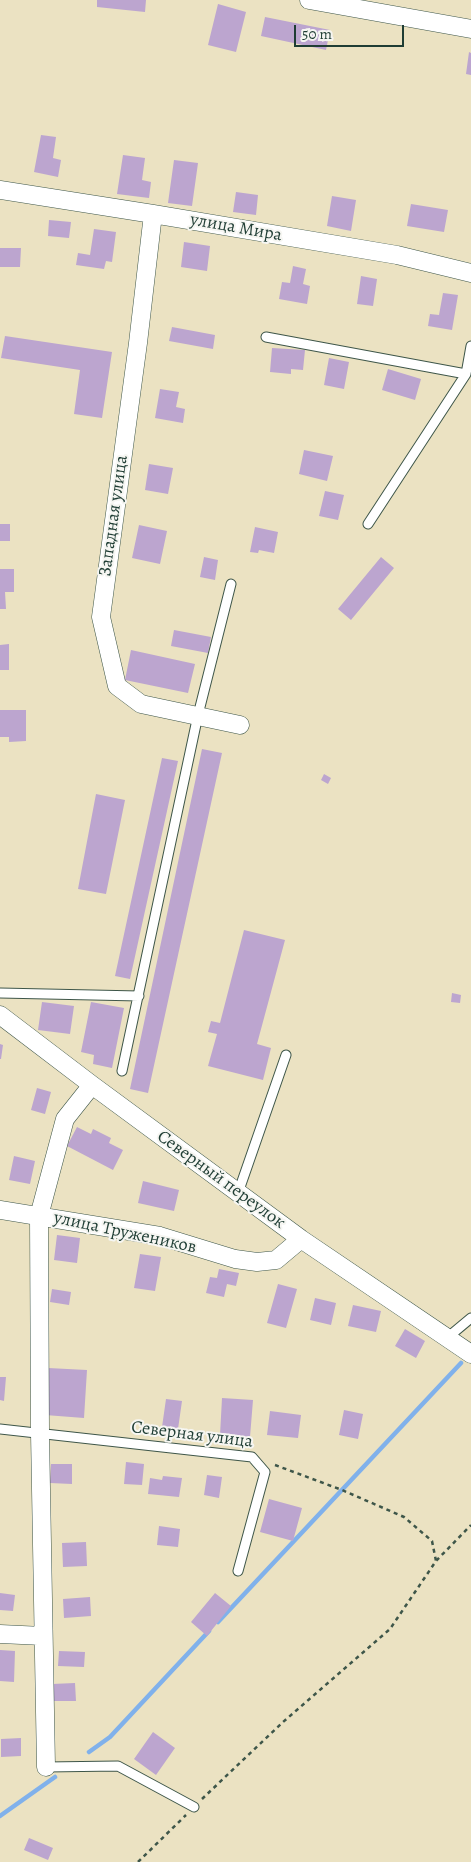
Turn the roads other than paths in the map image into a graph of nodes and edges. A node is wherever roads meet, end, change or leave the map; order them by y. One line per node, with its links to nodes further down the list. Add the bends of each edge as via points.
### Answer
1 (309, 0): 2 (street)
2 (471, 29)
3 (0, 190): 4 (street, улица Мира)
4 (153, 214): 5 (street, улица Мира, via 397,255); 11 (street, Западная улица, via 101,617 116,686 141,704)
5 (471, 273)
6 (266, 337): 8 (lane)
7 (471, 346): 8 (lane)
8 (466, 374): 9 (lane)
9 (368, 524)
10 (231, 584): 11 (lane)
11 (198, 715): 12 (street, Западная улица); 14 (lane)
12 (240, 725)
13 (0, 993): 14 (lane)
14 (139, 996): 17 (lane)
15 (0, 1015): 18 (street, Северный переулок)
16 (286, 1056): 19 (lane)
17 (122, 1072)
18 (92, 1085): 19 (street, Северный переулок); 21 (street, via 65,1118)
19 (238, 1193): 22 (street, Северный переулок)
20 (0, 1210): 21 (street, улица Тружеников)
21 (39, 1216): 22 (street, улица Тружеников, via 160,1236 235,1259 257,1262 276,1260); 27 (street)
22 (301, 1239): 24 (street, Северный переулок)
23 (471, 1318): 24 (lane)
24 (447, 1338): 25 (street, Северный переулок)
25 (471, 1354)
26 (0, 1429): 27 (lane, Северная улица)
27 (40, 1433): 28 (lane, Северная улица, via 252,1457 265,1472); 30 (street)
28 (238, 1571)
29 (0, 1634): 30 (street)
30 (43, 1636): 31 (street)
31 (46, 1766): 32 (lane, via 118,1766)
32 (194, 1807)

